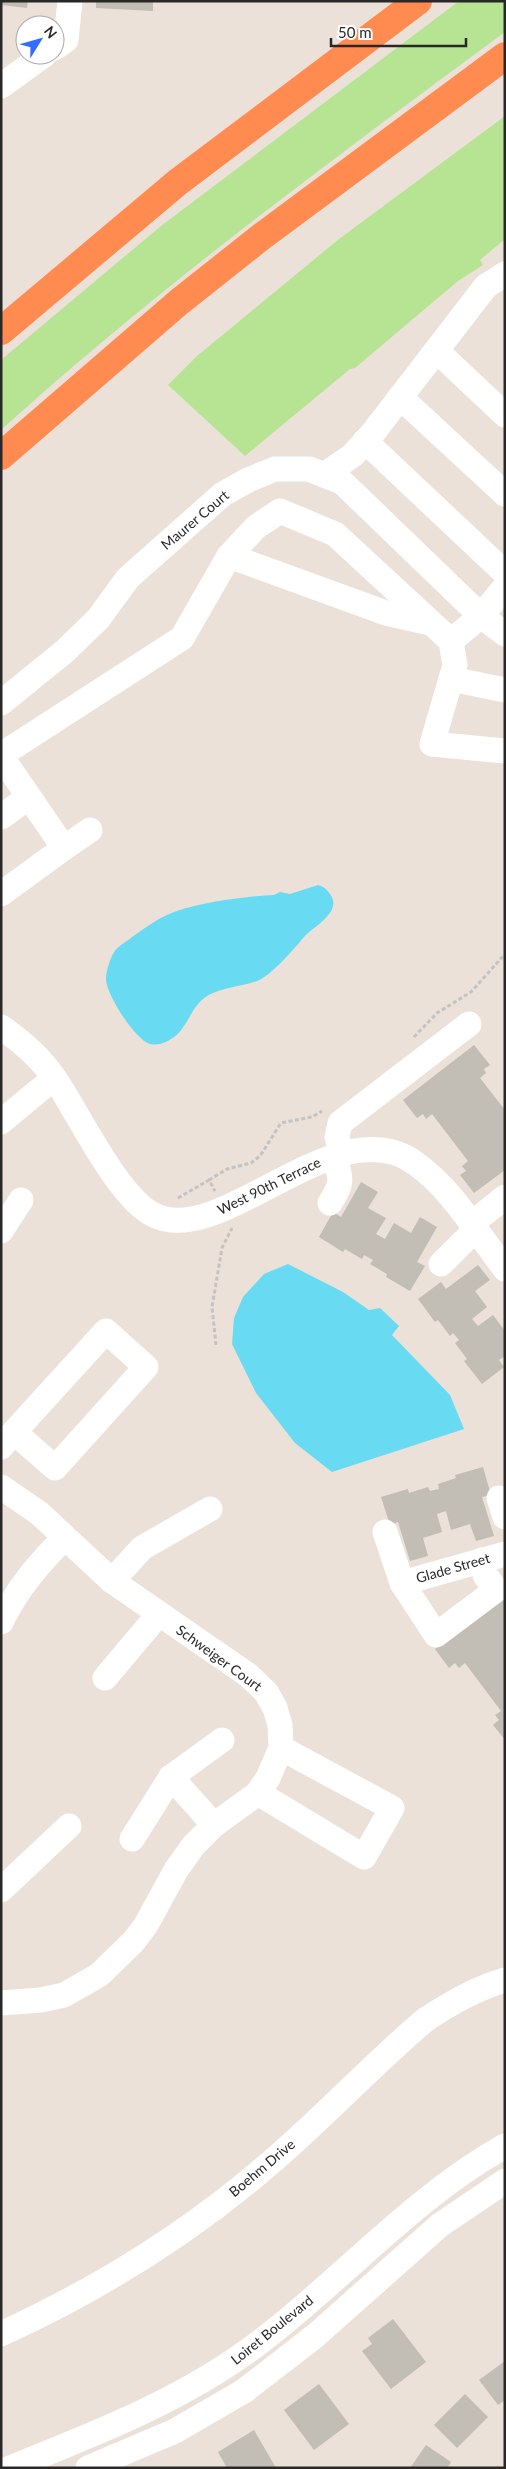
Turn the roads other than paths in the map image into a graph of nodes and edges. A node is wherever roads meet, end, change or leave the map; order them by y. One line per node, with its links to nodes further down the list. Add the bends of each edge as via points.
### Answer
1 (70, 1): 3 (street)
2 (418, 1): 8 (highway, via 178,182)
3 (65, 41)
4 (505, 56): 13 (highway, via 171,308)
5 (30, 65): 6 (street)
6 (1, 86)
7 (505, 274): 9 (street, via 486,286)
8 (1, 332)
9 (437, 350): 10 (street); 11 (street)
10 (400, 397): 12 (street); 15 (street)
11 (505, 415)
12 (365, 441): 14 (street); 17 (street)
13 (1, 456)
14 (324, 475): 19 (street, Maurer Court, via 342,482 357,494); 25 (street, Maurer Court, via 310,469 275,469 224,494 128,578 98,619 65,651)
15 (505, 494)
16 (229, 556): 20 (street, via 386,613); 20 (street, via 256,527 280,511 335,534); 27 (street, via 182,638)
17 (505, 573)
18 (505, 587): 19 (street)
19 (481, 616): 21 (street, Maurer Court); 22 (street)
20 (433, 624): 22 (street)
21 (505, 634)
22 (451, 641): 23 (street, via 455,666)
23 (451, 679): 24 (street); 26 (street, via 432,744)
24 (505, 690)
25 (1, 703)
26 (505, 751)
27 (1, 756): 28 (street)
28 (30, 797): 29 (street); 31 (street)
29 (1, 817)
30 (90, 830): 31 (street)
31 (64, 848): 32 (street)
32 (1, 894)
33 (469, 1024): 37 (street, via 340,1123)
34 (1, 1027): 35 (street, via 33,1050)
35 (54, 1078): 36 (street); 37 (street, West 90th Terrace, via 121,1184 141,1207 154,1216 181,1221 204,1217)
36 (1, 1122)
37 (338, 1156): 40 (street, via 341,1187); 41 (street, West 90th Terrace, via 380,1151 413,1161 439,1181)
38 (505, 1197): 41 (street)
39 (20, 1200): 42 (street)
40 (330, 1203)
41 (473, 1227): 43 (street); 44 (street, West 90th Terrace)
42 (1, 1231)
43 (441, 1264)
44 (505, 1269)
45 (8, 1439): 45 (street, via 106,1331 146,1367 55,1468)
46 (1, 1487): 49 (street, Schweiger Court, via 39,1513)
47 (210, 1510): 51 (street, via 142,1548)
48 (385, 1532): 52 (street)
49 (64, 1538): 51 (street, Schweiger Court); 53 (street)
50 (493, 1557): 52 (street, Glade Street); 52 (street, via 485,1575 496,1590 436,1636)
51 (112, 1581): 54 (street, Schweiger Court)
52 (402, 1583)
53 (7, 1594): 55 (street)
54 (158, 1615): 56 (street); 58 (street, Schweiger Court, via 248,1675 266,1692 280,1725)
55 (1, 1622)
56 (105, 1678)
57 (222, 1740): 59 (street)
58 (281, 1748): 60 (street, Schweiger Court); 60 (street, via 392,1808 364,1857)
59 (171, 1777): 61 (street); 63 (street)
60 (258, 1793): 61 (street, Schweiger Court)
61 (214, 1825): 66 (street, Schweiger Court, via 176,1870 133,1942 99,1975 64,1995)
62 (69, 1826): 64 (street)
63 (132, 1839)
64 (1, 1890)
65 (505, 1980): 70 (street, Boehm Drive, via 481,1987 425,2020 268,2165 190,2226 109,2278)
66 (1, 2003)
67 (505, 2146): 69 (street, Loiret Boulevard, via 422,2201)
68 (505, 2181): 71 (street, via 440,2225)
69 (296, 2312): 71 (street); 72 (street, Loiret Boulevard, via 227,2366 173,2398 115,2426)
70 (1, 2334)
71 (315, 2336): 73 (street, via 217,2408)
72 (10, 2468)
73 (88, 2468)

